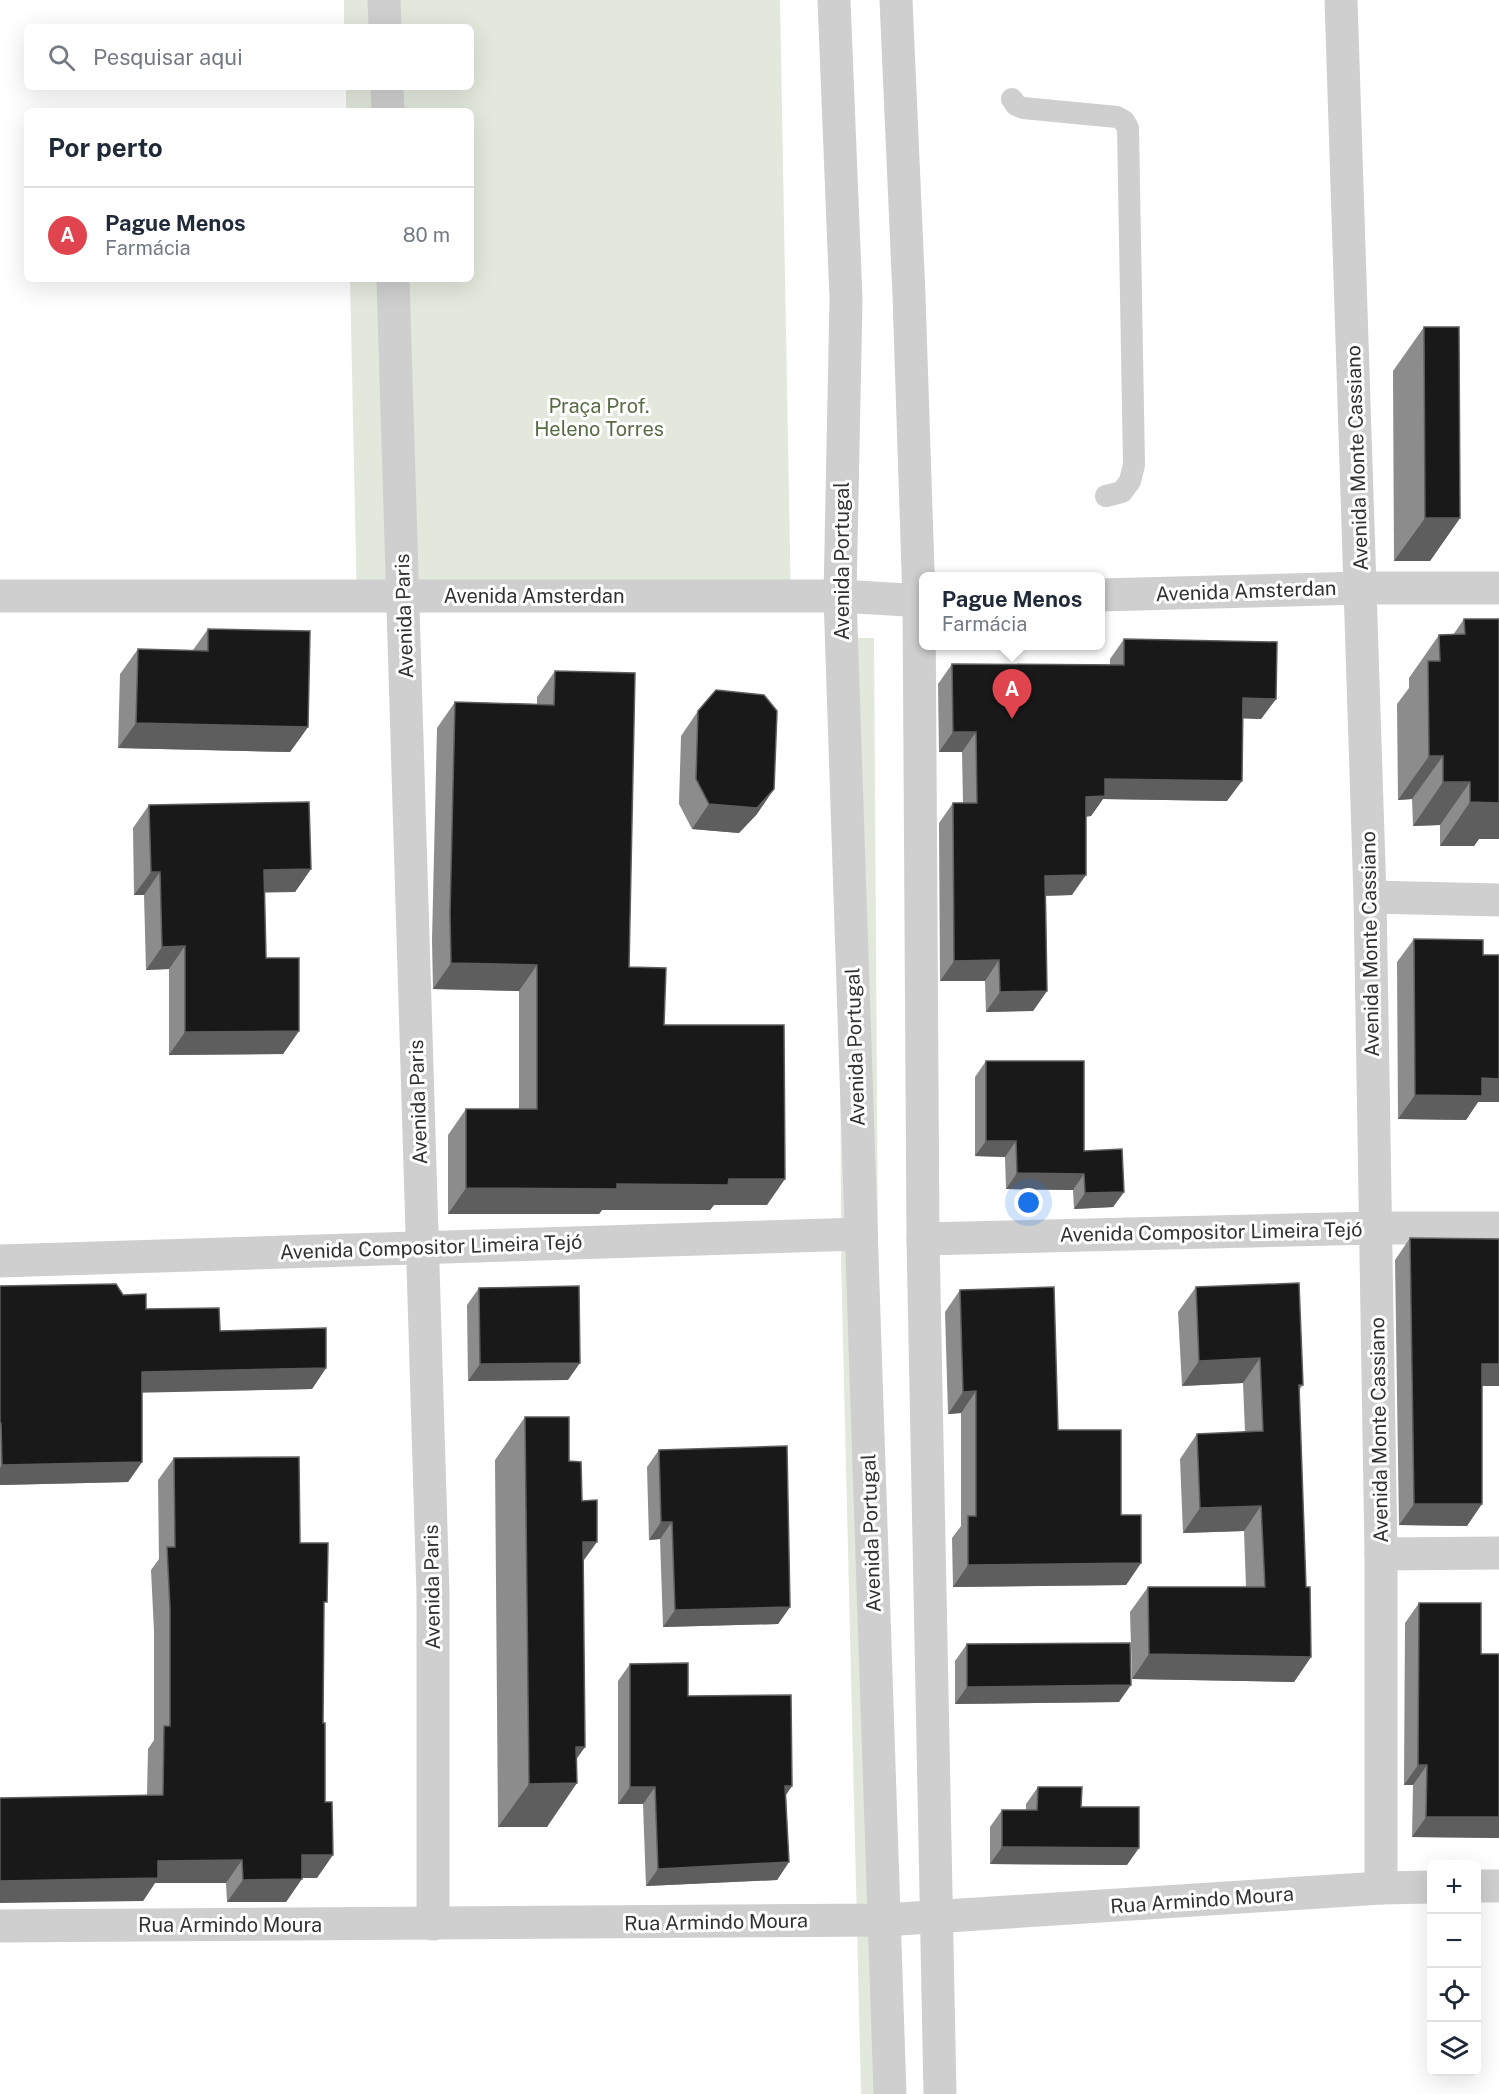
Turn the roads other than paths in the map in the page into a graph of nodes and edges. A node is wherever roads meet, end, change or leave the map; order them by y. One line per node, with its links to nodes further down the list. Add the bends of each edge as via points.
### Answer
1 (384, 0): 5 (street)
2 (834, 0): 16 (street, Avenida Portugal, via 846,299)
3 (896, 0): 11 (street)
4 (1341, 0): 12 (street, Avenida Monte Cassiano)
5 (385, 24)
6 (387, 90): 8 (street)
7 (1012, 99): 10 (lane, via 1023,108 1117,117 1128,128 1134,465 1122,492)
8 (388, 108)
9 (393, 282): 15 (street, Avenida Paris)
10 (1106, 496)
11 (920, 572)
12 (1361, 588): 13 (street, Avenida Amsterdan); 17 (street, Avenida Amsterdan); 20 (street, Avenida Monte Cassiano)
13 (1499, 588)
14 (0, 596): 15 (street, Avenida Amsterdan)
15 (403, 596): 16 (street, Avenida Amsterdan); 26 (street, Avenida Paris)
16 (840, 596): 18 (street, Avenida Amsterdan); 24 (street, Avenida Portugal)
17 (1105, 596)
18 (919, 601)
19 (921, 650): 25 (street)
20 (1370, 897): 21 (street); 22 (street, Avenida Monte Cassiano)
21 (1499, 900)
22 (1375, 1228): 23 (street, Avenida Compositor Limeira Tejó); 25 (street, Avenida Compositor Limeira Tejó); 29 (street, Avenida Monte Cassiano)
23 (1499, 1228)
24 (861, 1234): 26 (street, Avenida Compositor Limeira Tejó); 35 (street, Avenida Portugal)
25 (923, 1239): 34 (street)
26 (422, 1247): 27 (street, Avenida Compositor Limeira Tejó); 36 (street, Avenida Paris, via 433,1594)
27 (0, 1261)
28 (1499, 1553): 29 (street)
29 (1381, 1554): 33 (street, Avenida Monte Cassiano)
30 (1481, 1886): 31 (street)
31 (1499, 1886)
32 (1427, 1887): 33 (street, Rua Armindo Moura)
33 (1381, 1888): 34 (street, Rua Armindo Moura)
34 (936, 1918): 35 (street, Rua Armindo Moura); 39 (street)
35 (884, 1920): 36 (street, Rua Armindo Moura); 38 (street, Avenida Portugal)
36 (433, 1924): 37 (street, Rua Armindo Moura)
37 (0, 1926)
38 (890, 2094)
39 (940, 2094)

